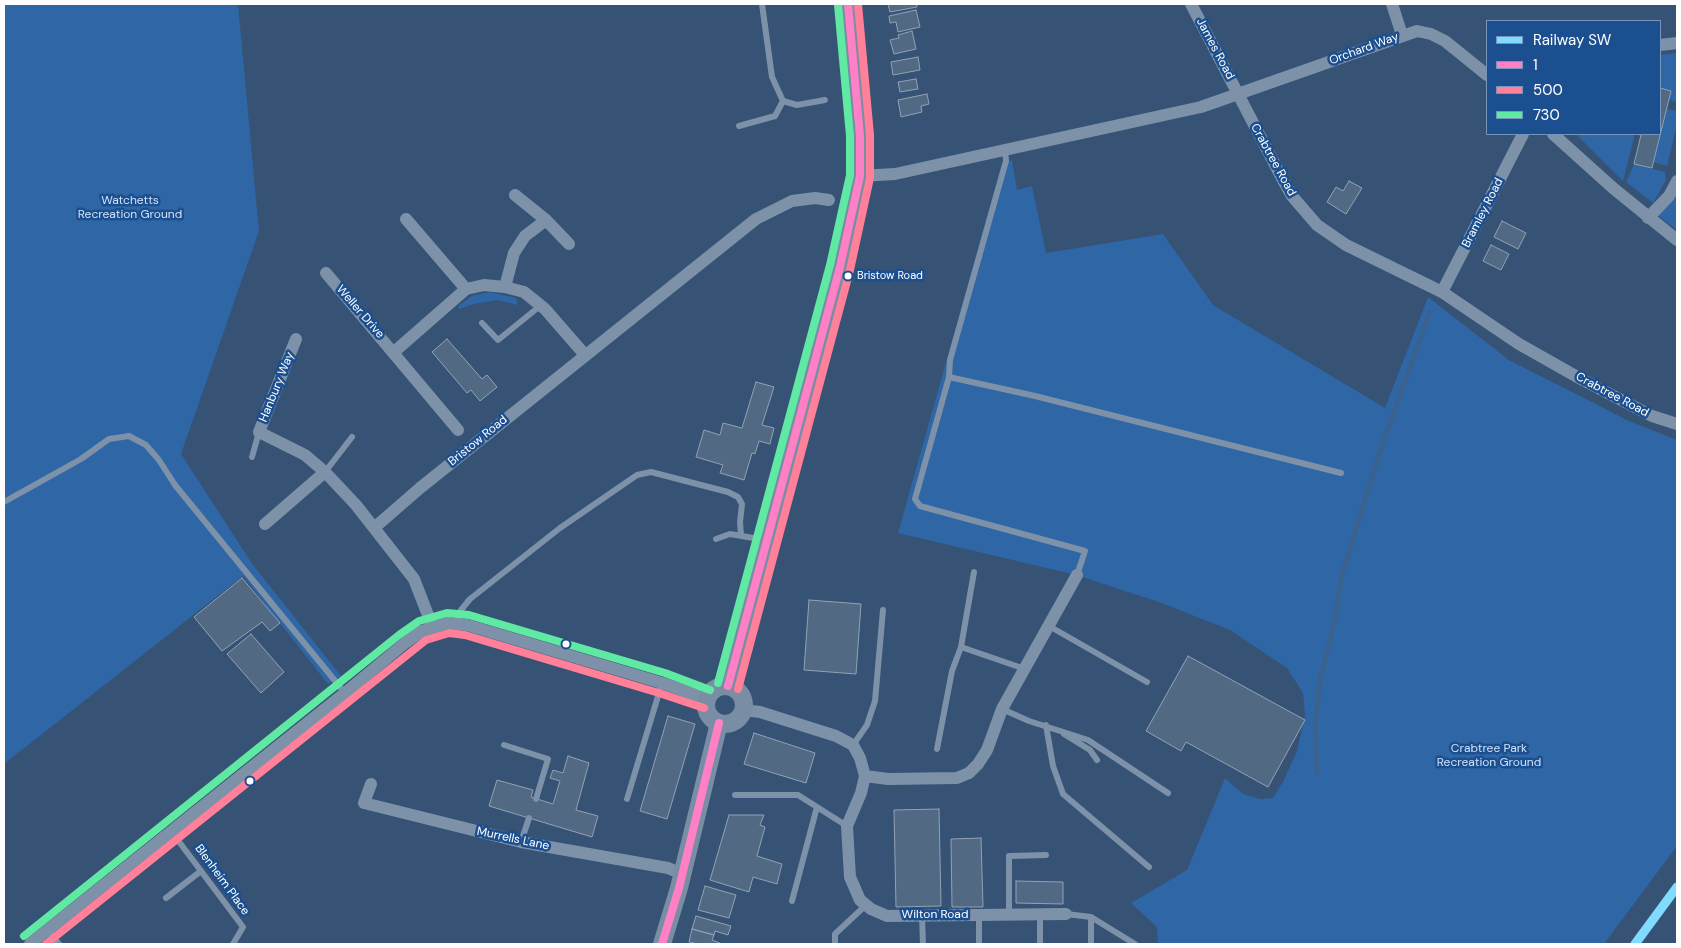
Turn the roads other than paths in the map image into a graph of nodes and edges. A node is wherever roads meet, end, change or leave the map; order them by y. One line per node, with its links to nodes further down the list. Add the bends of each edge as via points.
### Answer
1 (762, 4): 11 (lane, via 772,77)
2 (848, 4): 16 (main road, via 860,128)
3 (1191, 4): 9 (street, James Road)
4 (1392, 4): 5 (street)
5 (1402, 36): 8 (street, Orchard Way, via 1417,31 1432,34); 9 (street, Orchard Way)
6 (1677, 43): 7 (street)
7 (1661, 45)
8 (1485, 71)
9 (1239, 95): 15 (street, via 1201,107); 28 (street, Crabtree Road, via 1292,196 1317,225 1346,245)
10 (826, 100): 11 (lane, via 797,105)
11 (783, 101): 12 (lane, via 775,116)
12 (739, 126)
13 (1522, 135): 28 (street, Bramley Road)
14 (1554, 135): 20 (street)
15 (1005, 148): 16 (street, via 895,174); 34 (lane, via 1006,161 950,360)
16 (860, 176): 47 (main road, via 840,267)
17 (1677, 181): 20 (street)
18 (515, 194): 22 (street)
19 (829, 200): 33 (street, Bristow Road, via 792,201 756,219)
20 (1648, 218): 23 (street)
21 (406, 219): 27 (street)
22 (546, 220): 24 (street); 26 (street, via 525,236 514,253)
23 (1677, 240)
24 (569, 244)
25 (326, 273): 32 (street, Weller Drive)
26 (505, 287): 27 (street, via 484,285); 29 (street, via 524,292)
27 (466, 289): 32 (street)
28 (1442, 292): 35 (street, Crabtree Road, via 1519,344 1581,379 1652,416)
29 (540, 306): 30 (lane, via 498,340); 33 (street)
30 (482, 324)
31 (296, 339): 37 (street, Hanbury Way)
32 (394, 352): 36 (street, Weller Drive)
33 (586, 356): 44 (street, Bristow Road)
34 (949, 377): 41 (lane); 49 (lane, via 915,500 920,506 1085,551)
35 (1677, 424)
36 (458, 430)
37 (258, 432): 39 (lane); 40 (street, Hanbury Way, via 305,455)
38 (352, 437): 40 (lane)
39 (252, 457)
40 (325, 472): 43 (street); 44 (street, Hanbury Way)
41 (1341, 473)
42 (4, 502): 59 (lane, via 108,439 129,436 146,445)
43 (265, 524)
44 (374, 528): 53 (street, via 414,579)
45 (741, 535): 46 (lane, via 730,534); 47 (lane); 51 (lane, via 742,504 738,497 651,472 637,475 560,528 470,599 461,610)
46 (716, 539)
47 (768, 540): 58 (main road)
48 (974, 572): 54 (lane)
49 (1076, 575): 52 (street)
50 (883, 610): 67 (lane, via 875,702 867,725)
51 (457, 623): 53 (street); 57 (street)
52 (1049, 626): 55 (street); 56 (lane)
53 (433, 628): 59 (street, via 422,631)
54 (961, 647): 55 (lane); 68 (lane, via 952,671)
55 (1025, 669): 61 (street)
56 (1147, 682)
57 (662, 683): 60 (street); 75 (lane)
58 (728, 686): 60 (main road, via 714,689); 62 (main road, via 739,693)
59 (341, 688): 79 (street)
60 (707, 699): 63 (main road, via 709,715)
61 (1002, 709): 64 (lane); 70 (street, via 987,750 969,773 957,778)
62 (743, 710): 63 (main road, via 733,722); 67 (street, via 760,712 836,736)
63 (719, 723): 84 (main road)
64 (1046, 725): 65 (lane); 82 (lane, via 1053,766 1063,794)
65 (1057, 729): 69 (lane, via 1090,750); 72 (lane, via 1088,740)
66 (504, 745): 74 (lane, via 548,759)
67 (853, 745): 70 (street)
68 (937, 749)
69 (1097, 760)
70 (864, 776): 78 (street, via 861,793)
71 (371, 784): 80 (street, Murrells Lane, via 364,803)
72 (1168, 792)
73 (735, 796): 76 (lane, via 798,794)
74 (536, 798)
75 (627, 799)
76 (818, 807): 78 (lane); 86 (lane)
77 (529, 818): 80 (lane)
78 (847, 826): 87 (street, via 850,877 860,900)
79 (171, 831): 83 (lane, Blenheim Place); 94 (street)
80 (521, 842): 84 (street, Murrells Lane, via 668,868)
81 (1046, 855): 90 (lane, via 1009,856)
82 (1149, 867)
83 (201, 870): 85 (lane); 97 (lane, Blenheim Place, via 243,927)
84 (682, 874): 98 (main road)
85 (166, 898)
86 (792, 901)
87 (866, 905): 92 (street, Wilton Road, via 888,916); 99 (lane, via 835,934)
88 (1066, 914): 91 (street, Wilton Road); 93 (lane, Wilton Road)
89 (979, 915): 90 (street, Wilton Road); 92 (street, Wilton Road); 101 (lane)
90 (1009, 915): 91 (street, Wilton Road)
91 (1040, 915): 102 (lane)
92 (922, 916): 100 (lane)
93 (1091, 917): 103 (lane); 104 (lane, Wilton Road)
94 (48, 930): 95 (street); 96 (lane)
95 (30, 944)
96 (59, 944)
97 (233, 944)
98 (662, 944)
99 (835, 944)
100 (923, 944)
101 (979, 944)
102 (1040, 944)
103 (1091, 944)
104 (1135, 944)

